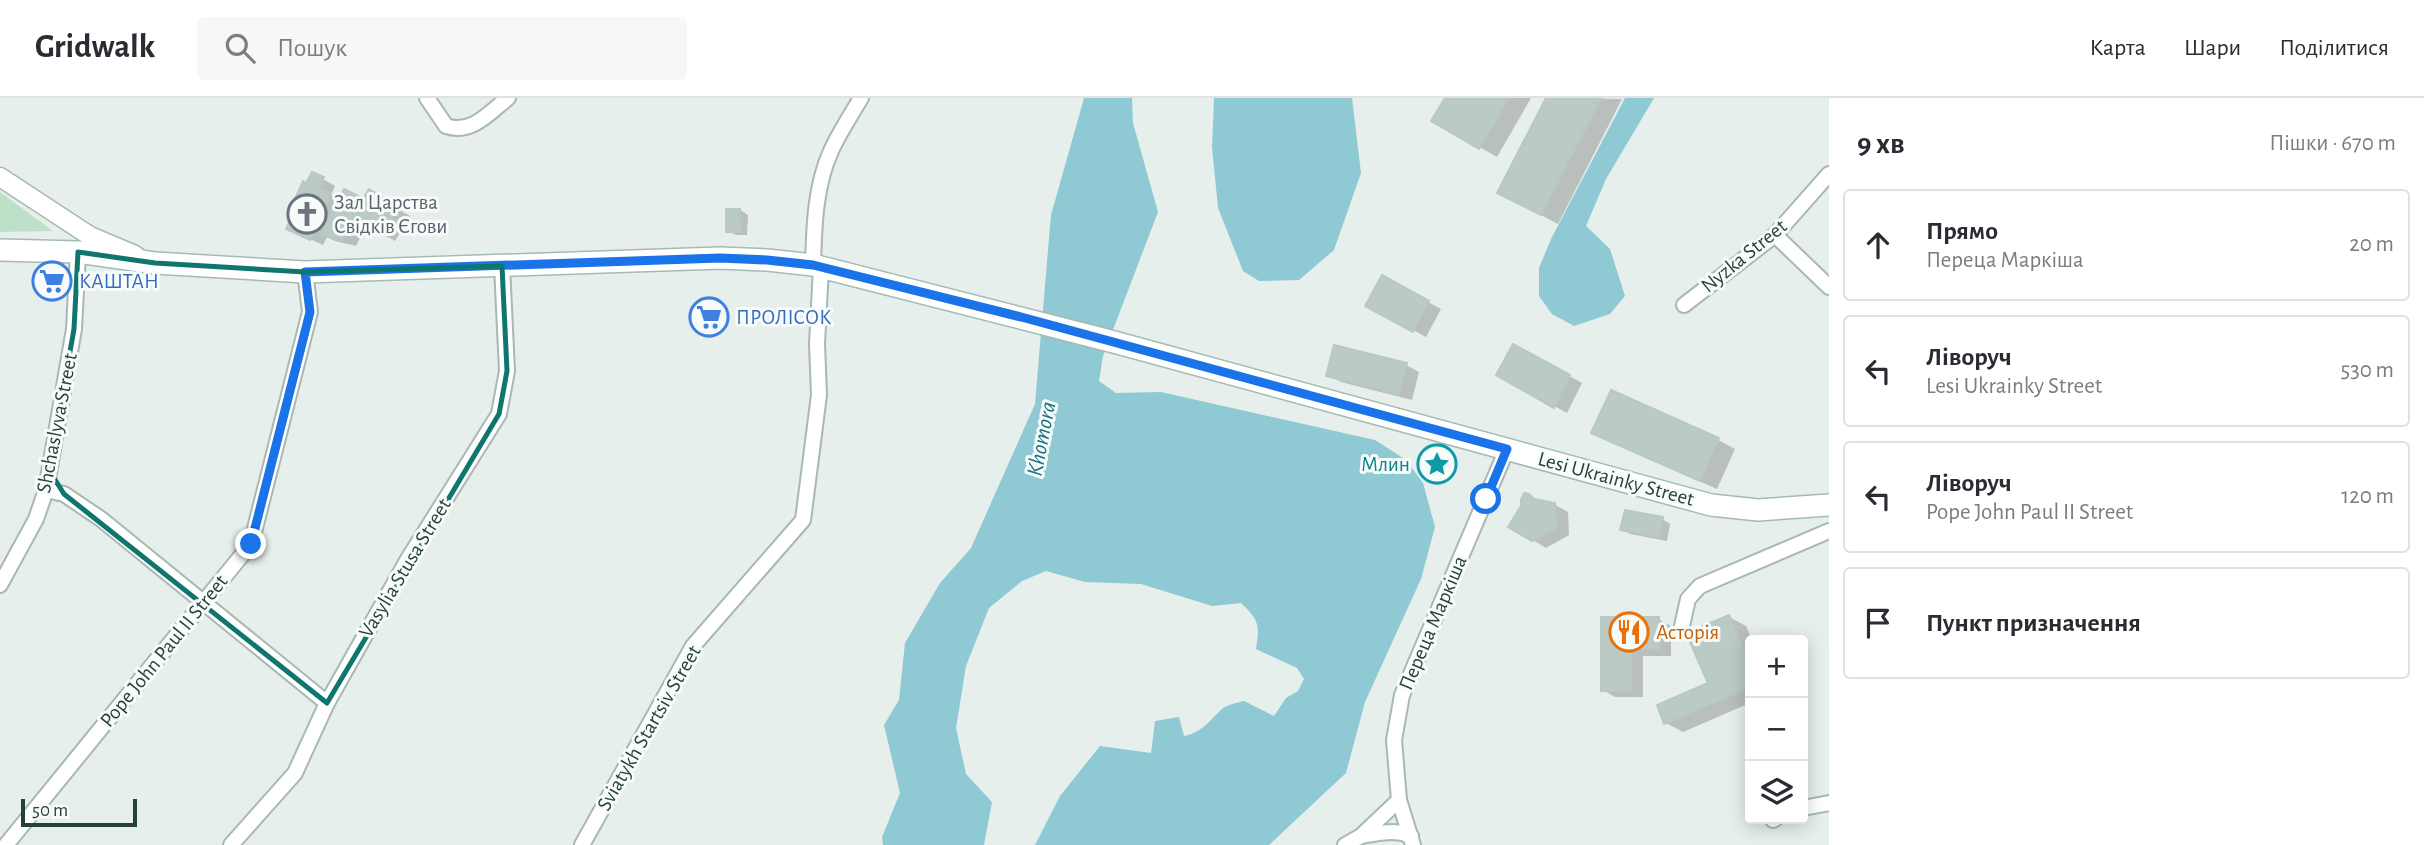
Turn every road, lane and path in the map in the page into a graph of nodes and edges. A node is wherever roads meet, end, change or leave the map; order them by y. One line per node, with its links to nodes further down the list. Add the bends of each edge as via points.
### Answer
1 (427, 98): 2 (street, via 446,126 463,130)
2 (508, 98)
3 (861, 98): 11 (street, Sviatykh Startsiv Street, via 831,151 820,186 815,219)
4 (1829, 174): 6 (street, Nyzka Street)
5 (0, 177): 9 (street, via 90,236)
6 (1775, 235): 13 (street); 14 (street, Nyzka Street)
7 (0, 250): 8 (main road, Lesi Ukrainky Street)
8 (78, 252): 9 (main road, Lesi Ukrainky Street); 16 (street, Shchaslyva Street, via 74,329)
9 (155, 263): 12 (main road, Lesi Ukrainky Street)
10 (502, 266): 11 (main road, Lesi Ukrainky Street, via 720,258); 12 (main road, Lesi Ukrainky Street); 24 (street, Vasylia Stusa Street, via 507,370 499,414 408,559)
11 (817, 266): 15 (main road, Lesi Ukrainky Street); 32 (street, Sviatykh Startsiv Street, via 819,395 803,520 693,646)
12 (305, 272): 22 (street, Pope John Paul II Street, via 310,312 251,544)
13 (1829, 287)
14 (1684, 305)
15 (1507, 449): 19 (main road, Lesi Ukrainky Street, via 1711,505 1759,510); 25 (street, Переца Маркіша, via 1402,695 1394,740)
16 (49, 470): 17 (street, Shchaslyva Street); 18 (street)
17 (46, 490): 18 (street); 21 (street, Shchaslyva Street, via 36,519)
18 (64, 494): 22 (street)
19 (1829, 505)
20 (1829, 531): 23 (street, via 1700,586 1688,599)
21 (0, 585)
22 (204, 602): 24 (street); 30 (street, Pope John Paul II Street)
23 (1682, 626)
24 (327, 703): 31 (street, Vasylia Stusa Street, via 295,773)
25 (1399, 800): 28 (street); 29 (street, Переца Маркіша)
26 (1829, 803): 27 (street)
27 (1808, 807)
28 (1361, 836): 29 (street, via 1401,832); 33 (street)
29 (1412, 841)
30 (6, 845)
31 (231, 845)
32 (582, 845)
33 (1345, 845)

